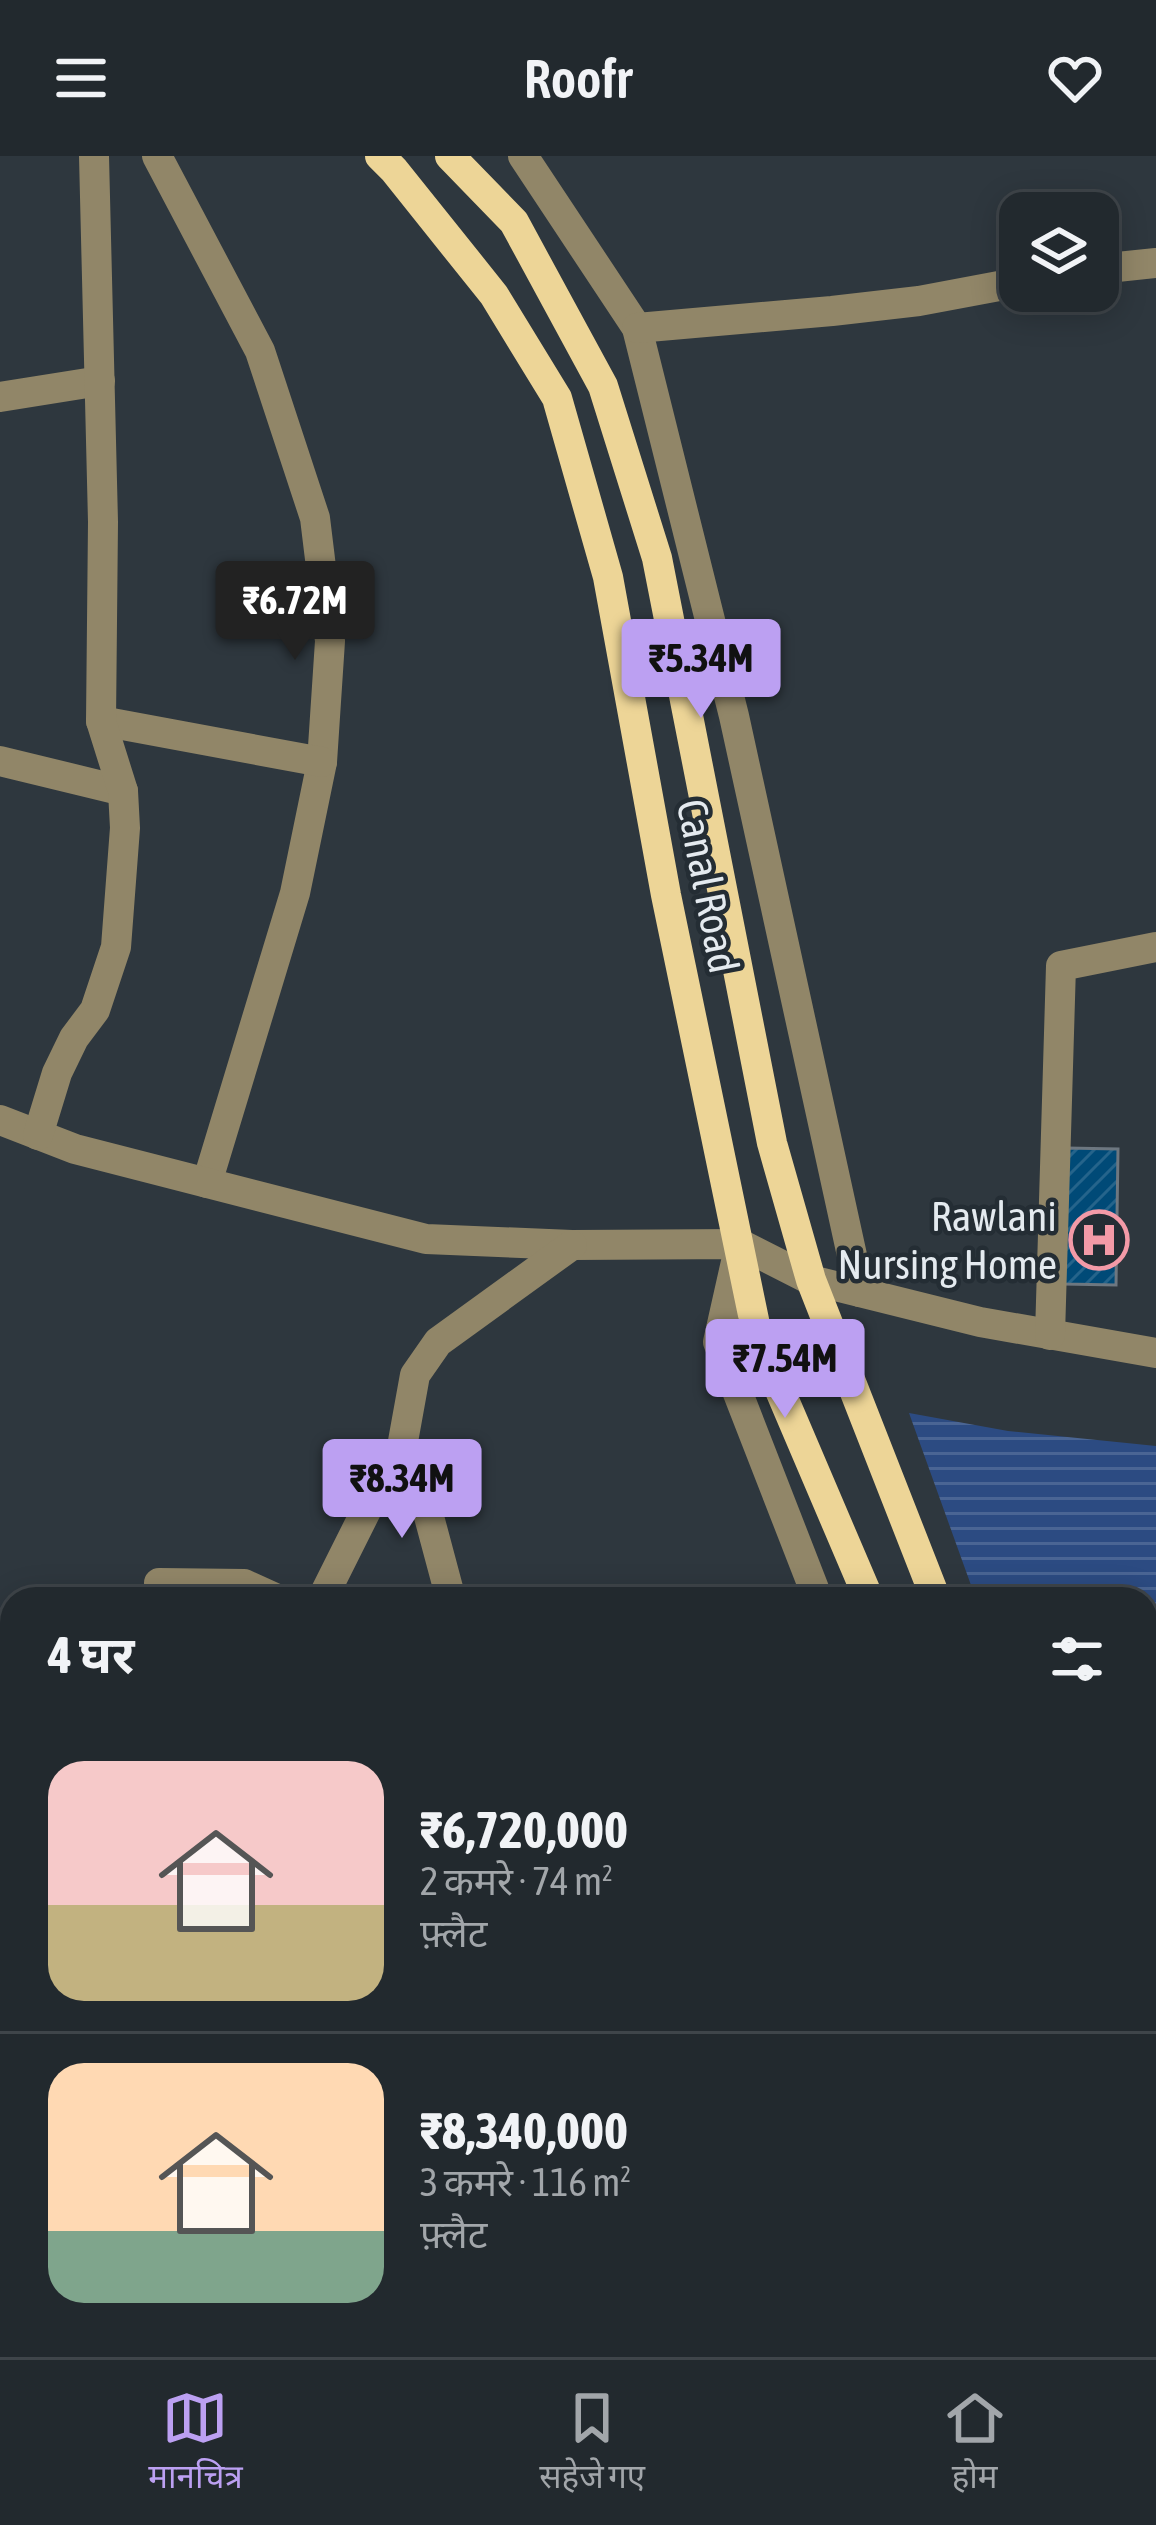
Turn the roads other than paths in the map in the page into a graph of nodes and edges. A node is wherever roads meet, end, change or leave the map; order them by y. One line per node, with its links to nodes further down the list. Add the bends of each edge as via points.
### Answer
1 (94, 156): 10 (street)
2 (157, 156): 14 (street, via 260,351 315,518 330,641)
3 (380, 156): 20 (main road, Canal Road, via 494,295 557,398 608,577)
4 (450, 156): 22 (main road, Canal Road, via 514,223 603,386 657,558 772,1143)
5 (523, 156): 9 (street)
6 (1156, 263): 7 (street)
7 (1119, 267)
8 (999, 285): 9 (street, via 919,301)
9 (637, 328): 23 (street, via 734,716)
10 (100, 381): 11 (street); 12 (street)
11 (0, 397)
12 (100, 721): 14 (street); 15 (street)
13 (0, 761): 15 (street)
14 (322, 762): 19 (street, via 295,892)
15 (123, 790): 18 (street, via 116,947 94,1010 57,1073)
16 (1156, 946): 24 (street, via 1061,966)
17 (0, 1120): 18 (street)
18 (38, 1135): 19 (street)
19 (207, 1183): 21 (street, via 426,1239)
20 (740, 1244): 21 (street); 22 (street); 31 (street, via 718,1342); 32 (main road, Canal Road, via 758,1339)
21 (572, 1245): 26 (street, via 438,1342 415,1376)
22 (811, 1280): 23 (street); 33 (main road, Canal Road)
23 (860, 1292): 24 (street)
24 (1050, 1335): 25 (street)
25 (1156, 1353)
26 (400, 1458): 29 (street); 30 (street, via 420,1483)
27 (159, 1583): 28 (street)
28 (251, 1587)
29 (328, 1587)
30 (448, 1587)
31 (813, 1587)
32 (864, 1587)
33 (931, 1587)

